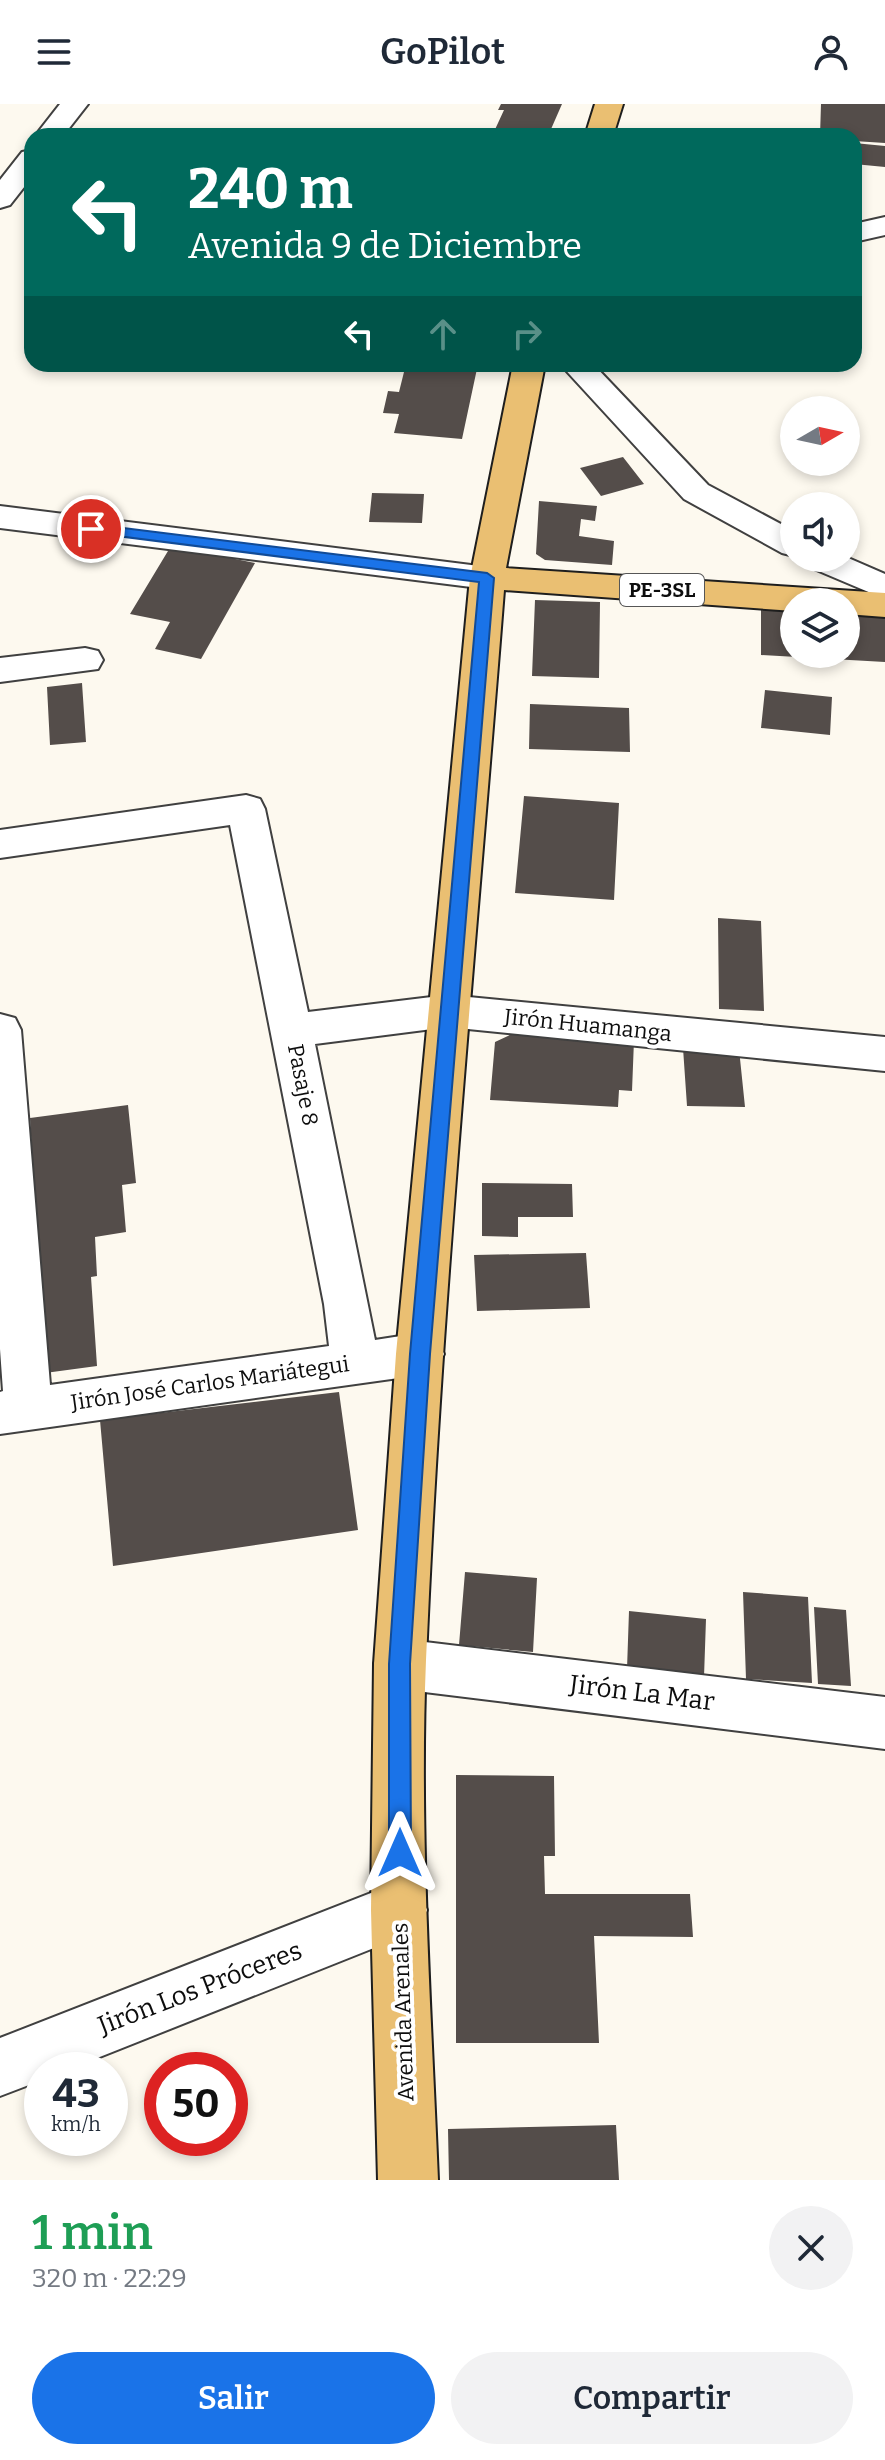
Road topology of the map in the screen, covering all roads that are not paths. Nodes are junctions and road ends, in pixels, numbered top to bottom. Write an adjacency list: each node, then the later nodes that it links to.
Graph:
1 (74, 104): 3 (street)
2 (609, 104): 4 (main road)
3 (55, 128)
4 (602, 128)
5 (24, 168): 6 (street)
6 (0, 199)
7 (885, 226): 8 (street)
8 (862, 231)
9 (527, 372): 14 (main road, Avenida Arenales)
10 (584, 372): 12 (street)
11 (0, 517): 14 (street)
12 (780, 537)
13 (850, 572): 15 (street)
14 (487, 578): 16 (main road, PE-3SL); 22 (main road, Avenida Arenales)
15 (885, 588)
16 (780, 598)
17 (860, 604): 18 (main road)
18 (885, 605)
19 (85, 660): 20 (street)
20 (0, 670)
21 (0, 844): 24 (street, Pasaje 8)
22 (448, 1011): 24 (street, Jirón Huamanga); 25 (street, Jirón Huamanga); 26 (main road, Avenida Arenales)
23 (0, 1030): 28 (street)
24 (292, 1030): 27 (street, Pasaje 8)
25 (885, 1054)
26 (420, 1354): 27 (street, Jirón José Carlos Mariátegui); 29 (main road, Avenida Arenales)
27 (355, 1362): 28 (street, Jirón José Carlos Mariátegui)
28 (14, 1410)
29 (400, 1664): 30 (street, Jirón La Mar); 31 (main road, Avenida Arenales)
30 (885, 1723)
31 (399, 1910): 32 (street, Jirón Los Próceres); 33 (main road, Avenida Arenales)
32 (0, 2067)
33 (408, 2180)

